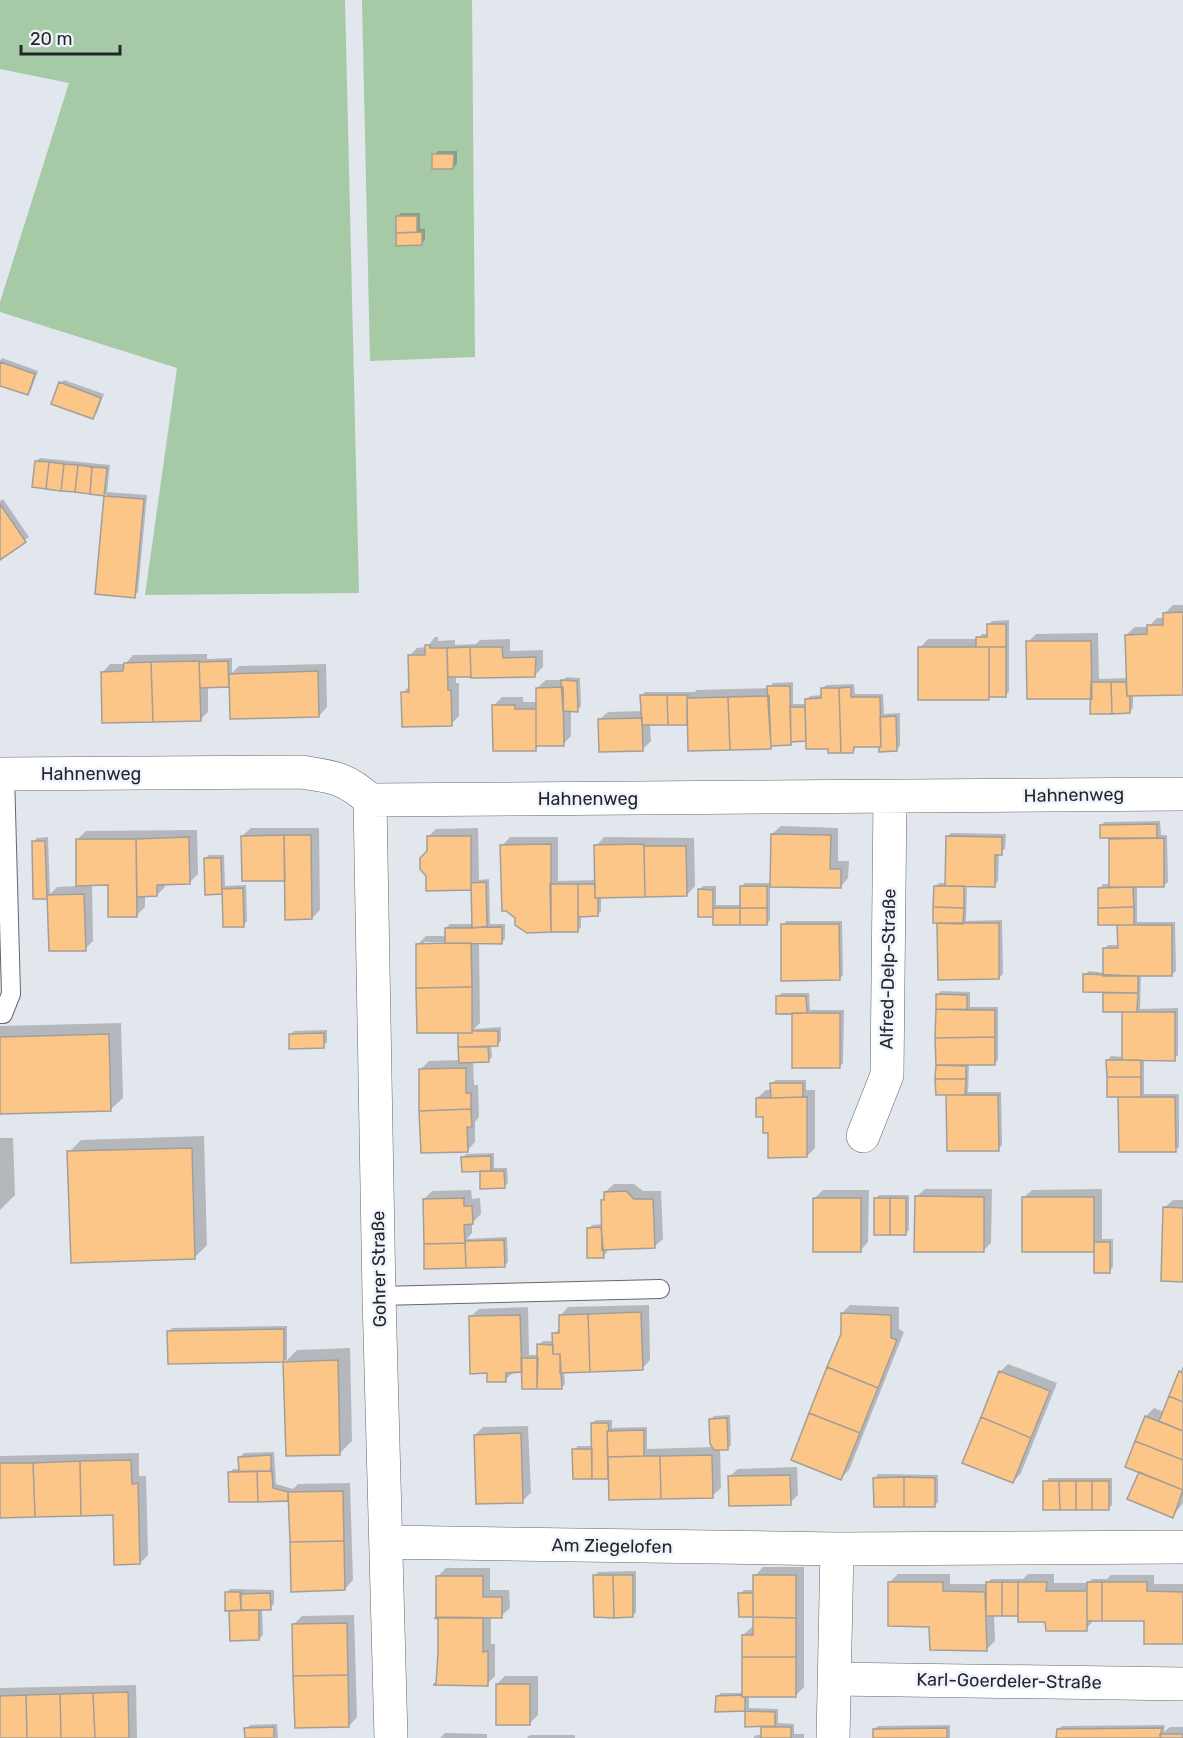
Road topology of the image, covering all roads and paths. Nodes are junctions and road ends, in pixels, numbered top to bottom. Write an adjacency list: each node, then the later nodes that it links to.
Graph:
1 (3, 774): 4 (street, Hahnenweg); 5 (lane)
2 (891, 797): 3 (street, Hahnenweg); 4 (street, Hahnenweg); 6 (street, Alfred-Delp-Straße)
3 (1177, 798)
4 (370, 800): 8 (street, Gohrer Straße)
5 (0, 1014)
6 (863, 1136)
7 (660, 1289): 8 (lane)
8 (379, 1296): 9 (street, Gohrer Straße)
9 (386, 1542): 11 (street, Am Ziegelofen); 14 (street, Gohrer Straße)
10 (1183, 1547): 11 (street)
11 (837, 1549): 12 (street)
12 (835, 1679): 13 (street, Karl-Goerdeler-Straße); 15 (street)
13 (1183, 1684)
14 (392, 1738)
15 (833, 1738)

